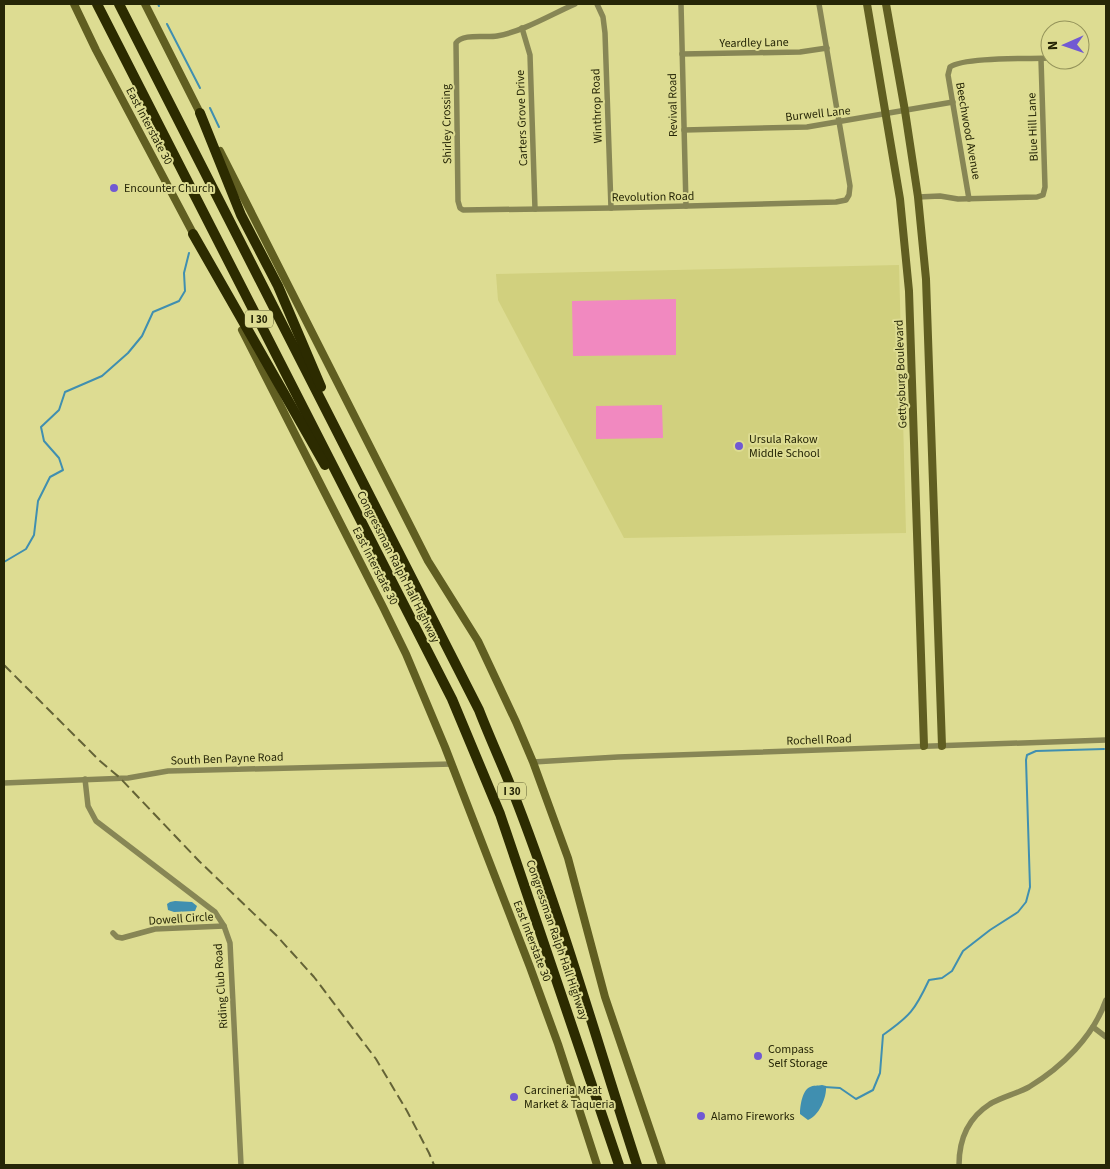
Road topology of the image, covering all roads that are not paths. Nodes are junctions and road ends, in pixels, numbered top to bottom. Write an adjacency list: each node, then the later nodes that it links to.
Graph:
1 (74, 4): 28 (main road, East Interstate 30)
2 (97, 4): 30 (highway, Congressman Ralph Hall Highway / I 30)
3 (119, 4): 29 (highway, Congressman Ralph Hall Highway / I 30)
4 (144, 4): 18 (main road)
5 (575, 4): 11 (street)
6 (598, 4): 26 (street, Winthrop Road)
7 (681, 4): 13 (street, Revival Road)
8 (819, 4): 12 (street)
9 (867, 4): 19 (main road, Gettysburg Boulevard)
10 (886, 4): 17 (main road)
11 (522, 28): 25 (street, Shirley Crossing); 27 (street, Carters Grove Drive)
12 (827, 48): 13 (street, Yeardley Lane); 20 (street)
13 (682, 54): 21 (street, Revival Road)
14 (1040, 59): 16 (street, Beechwood Avenue)
15 (1041, 70): 23 (street, Blue Hill Lane)
16 (953, 102): 17 (street, Burwell Lane); 23 (street, Beechwood Avenue)
17 (905, 111): 19 (street, Burwell Lane); 22 (main road)
18 (200, 113): 29 (highway); 34 (main road)
19 (886, 114): 20 (street, Burwell Lane); 32 (main road, Gettysburg Boulevard)
20 (839, 123): 21 (street, Burwell Lane); 24 (street, Revolution Road)
21 (684, 130): 24 (street, Revival Road)
22 (918, 197): 23 (street); 33 (main road)
23 (969, 199)
24 (686, 206): 26 (street, Revolution Road)
25 (460, 208): 27 (street, Revolution Road)
26 (610, 208): 27 (street, Revolution Road)
27 (536, 209)
28 (193, 234): 30 (highway); 35 (main road, East Interstate 30)
29 (340, 437): 48 (highway, Congressman Ralph Hall Highway / I 30)
30 (419, 635): 43 (highway, Congressman Ralph Hall Highway / I 30)
31 (1106, 740): 33 (street, Rochell Road)
32 (924, 746): 33 (street, Rochell Road); 34 (street, Rochell Road)
33 (942, 746)
34 (533, 762): 49 (main road)
35 (452, 764): 36 (street, South Ben Payne Road); 45 (main road, East Interstate 30)
36 (85, 780): 37 (street, South Ben Payne Road); 38 (street, Riding Club Road)
37 (4, 782)
38 (224, 926): 39 (street, Dowell Circle); 44 (street, Riding Club Road)
39 (113, 933)
40 (1106, 1000): 41 (street)
41 (1093, 1027): 42 (street); 50 (street)
42 (1106, 1037)
43 (611, 1138): 46 (highway); 47 (highway, Congressman Ralph Hall Highway / I 30)
44 (241, 1165)
45 (597, 1165)
46 (613, 1165)
47 (619, 1165)
48 (637, 1165)
49 (662, 1165)
50 (959, 1165)

